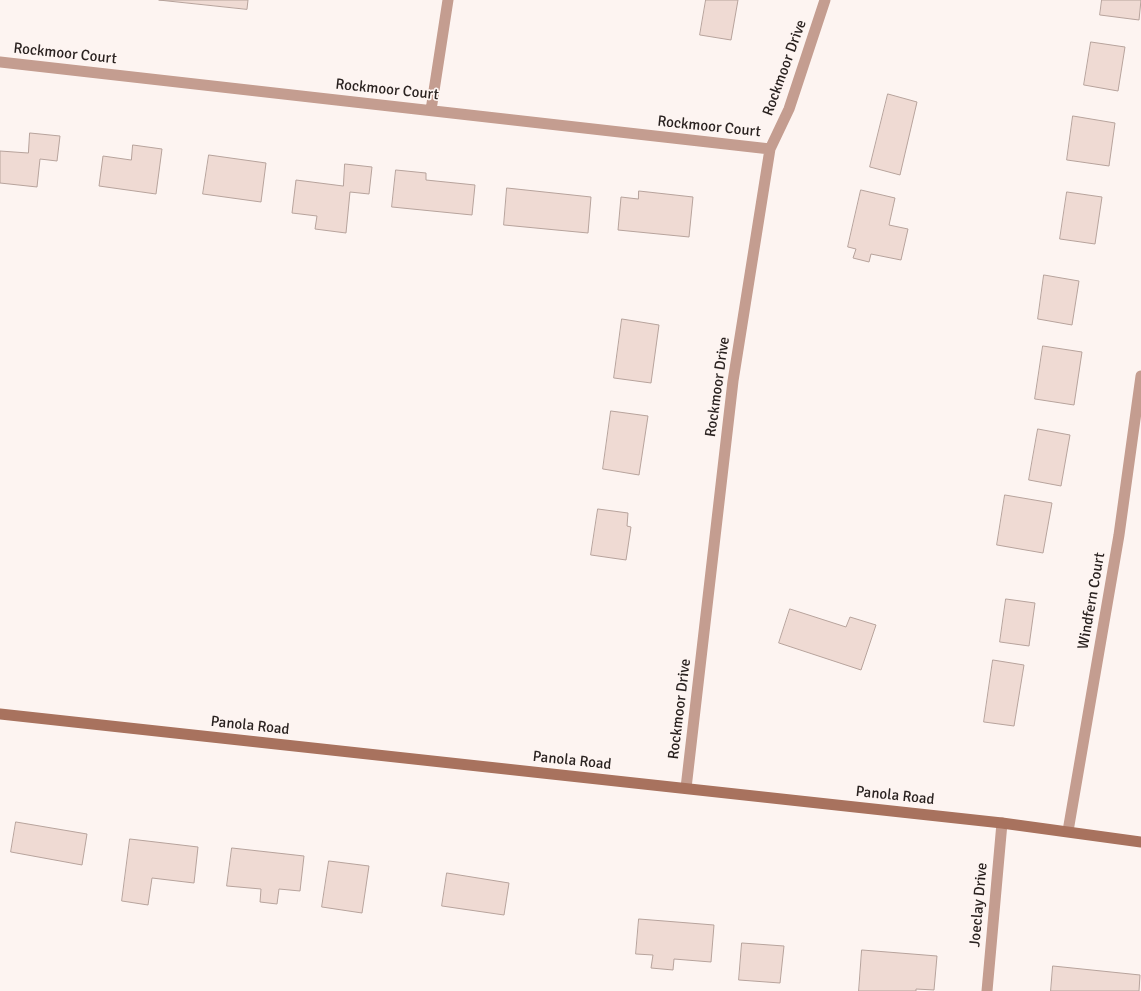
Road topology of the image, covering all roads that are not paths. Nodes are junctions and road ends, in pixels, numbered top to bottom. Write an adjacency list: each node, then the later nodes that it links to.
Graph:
1 (448, 0): 4 (street)
2 (825, 0): 5 (street, Rockmoor Drive)
3 (0, 62): 4 (street, Rockmoor Court)
4 (431, 110): 5 (street, Rockmoor Court)
5 (770, 149): 8 (street, Rockmoor Drive)
6 (1141, 376): 10 (street, Windfern Court)
7 (0, 714): 8 (main road, Panola Road)
8 (686, 788): 9 (main road, Panola Road)
9 (1002, 822): 10 (main road, Panola Road); 12 (street, Joeclay Drive)
10 (1068, 831): 11 (main road, Panola Road)
11 (1141, 842)
12 (987, 991)

